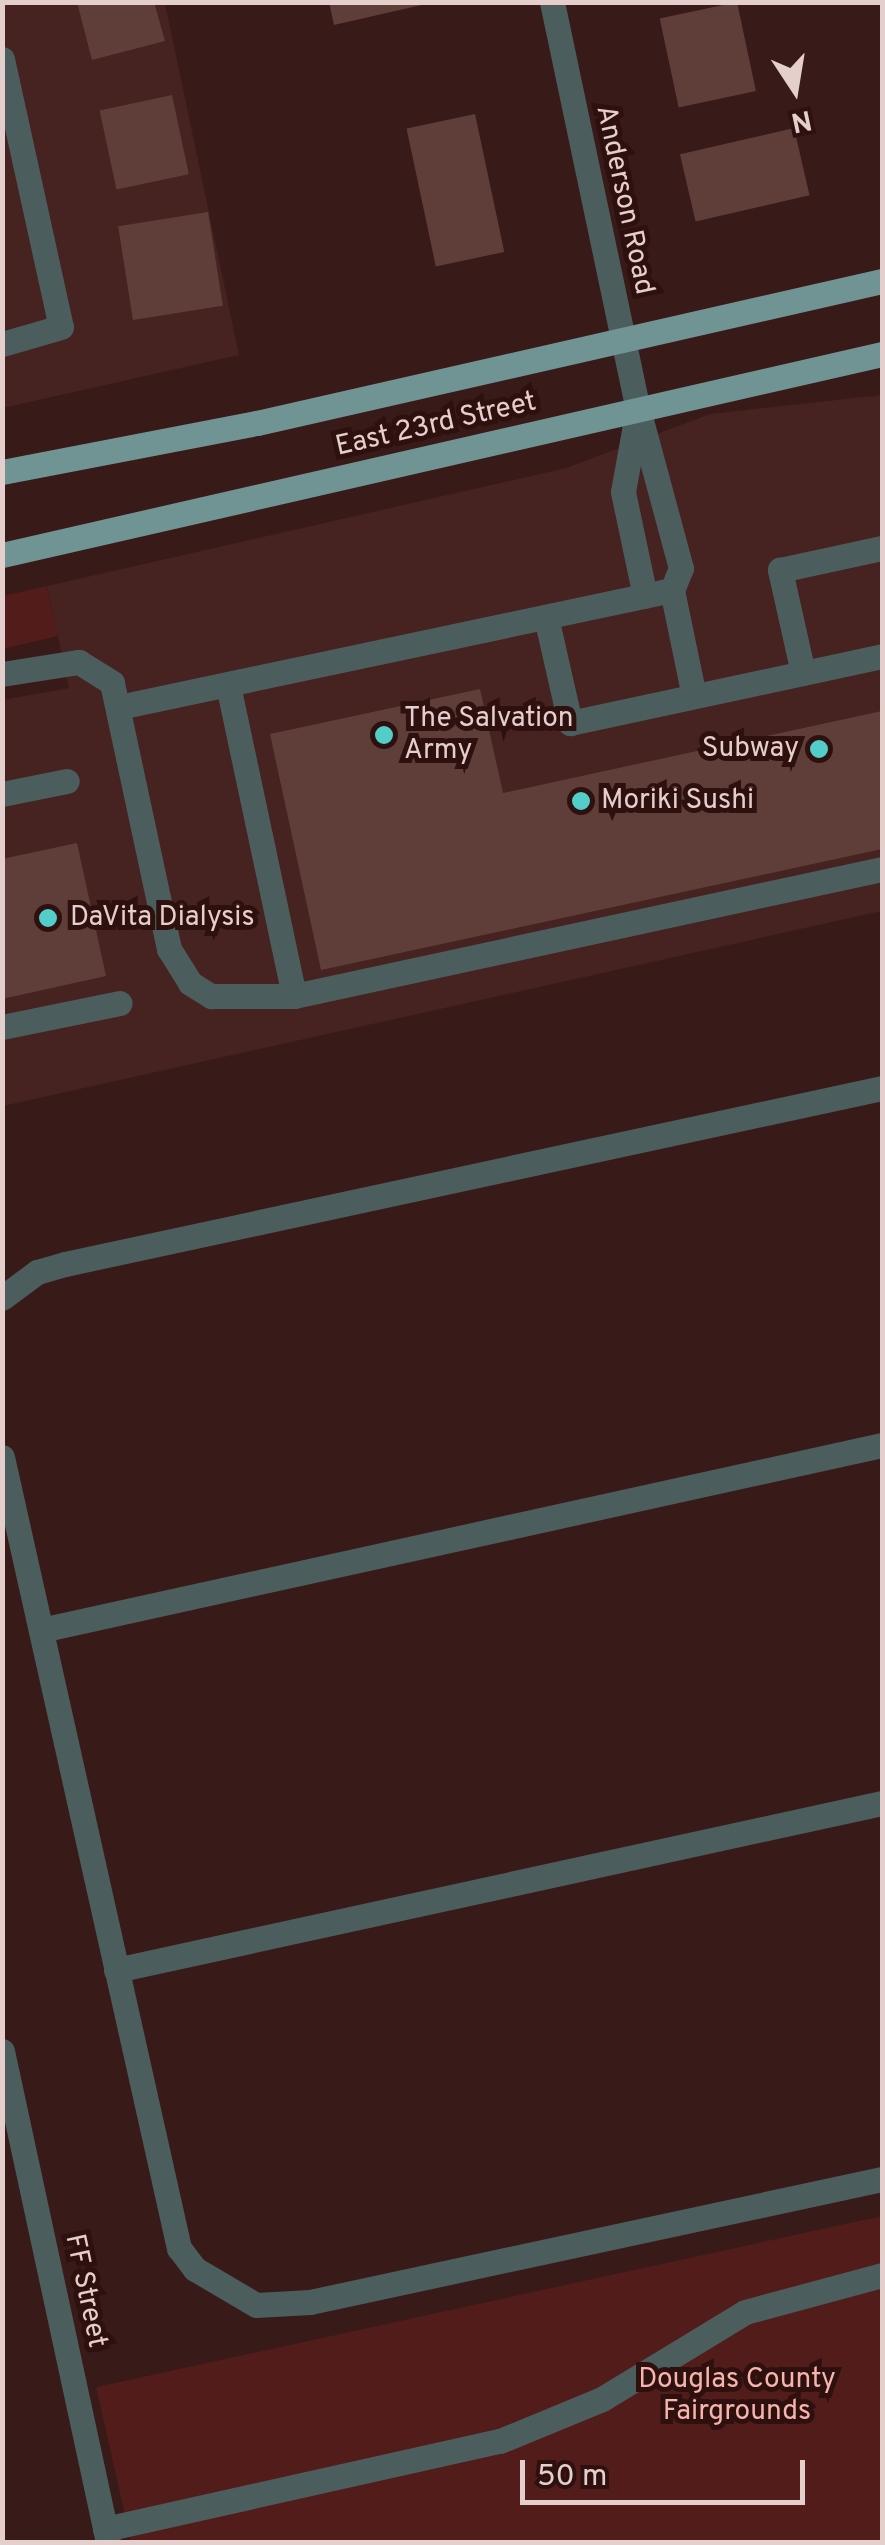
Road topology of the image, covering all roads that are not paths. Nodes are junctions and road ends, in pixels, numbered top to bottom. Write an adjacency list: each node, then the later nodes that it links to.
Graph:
1 (552, 2): 4 (street, Anderson Road)
2 (2, 59): 5 (street)
3 (882, 280): 4 (main road, East 23rd Street)
4 (622, 339): 7 (street, Anderson Road); 8 (main road, East 23rd Street)
5 (2, 344)
6 (882, 354): 7 (main road, East 23rd Street)
7 (638, 409): 10 (main road, East 23rd Street); 11 (street, Anderson Road); 12 (street)
8 (2, 472)
9 (882, 548): 15 (street)
10 (2, 555)
11 (672, 590): 12 (street); 18 (street, Anderson Road)
12 (645, 596): 13 (street)
13 (546, 617): 17 (street); 18 (street)
14 (882, 656): 15 (street)
15 (803, 673): 18 (street)
16 (2, 674): 19 (street)
17 (228, 686): 19 (street); 23 (street)
18 (694, 696)
19 (119, 706): 23 (street)
20 (67, 781): 21 (street)
21 (2, 794)
22 (882, 869): 23 (street)
23 (294, 996)
24 (120, 1003): 25 (street)
25 (2, 1027)
26 (882, 1088): 27 (street)
27 (2, 1298)
28 (882, 1445): 30 (street)
29 (2, 1457): 30 (street)
30 (41, 1630): 32 (street)
31 (882, 1804): 32 (street)
32 (116, 1970): 34 (street)
33 (2, 2052): 36 (street, FF Street)
34 (882, 2179)
35 (882, 2275): 36 (street)
36 (107, 2536)

